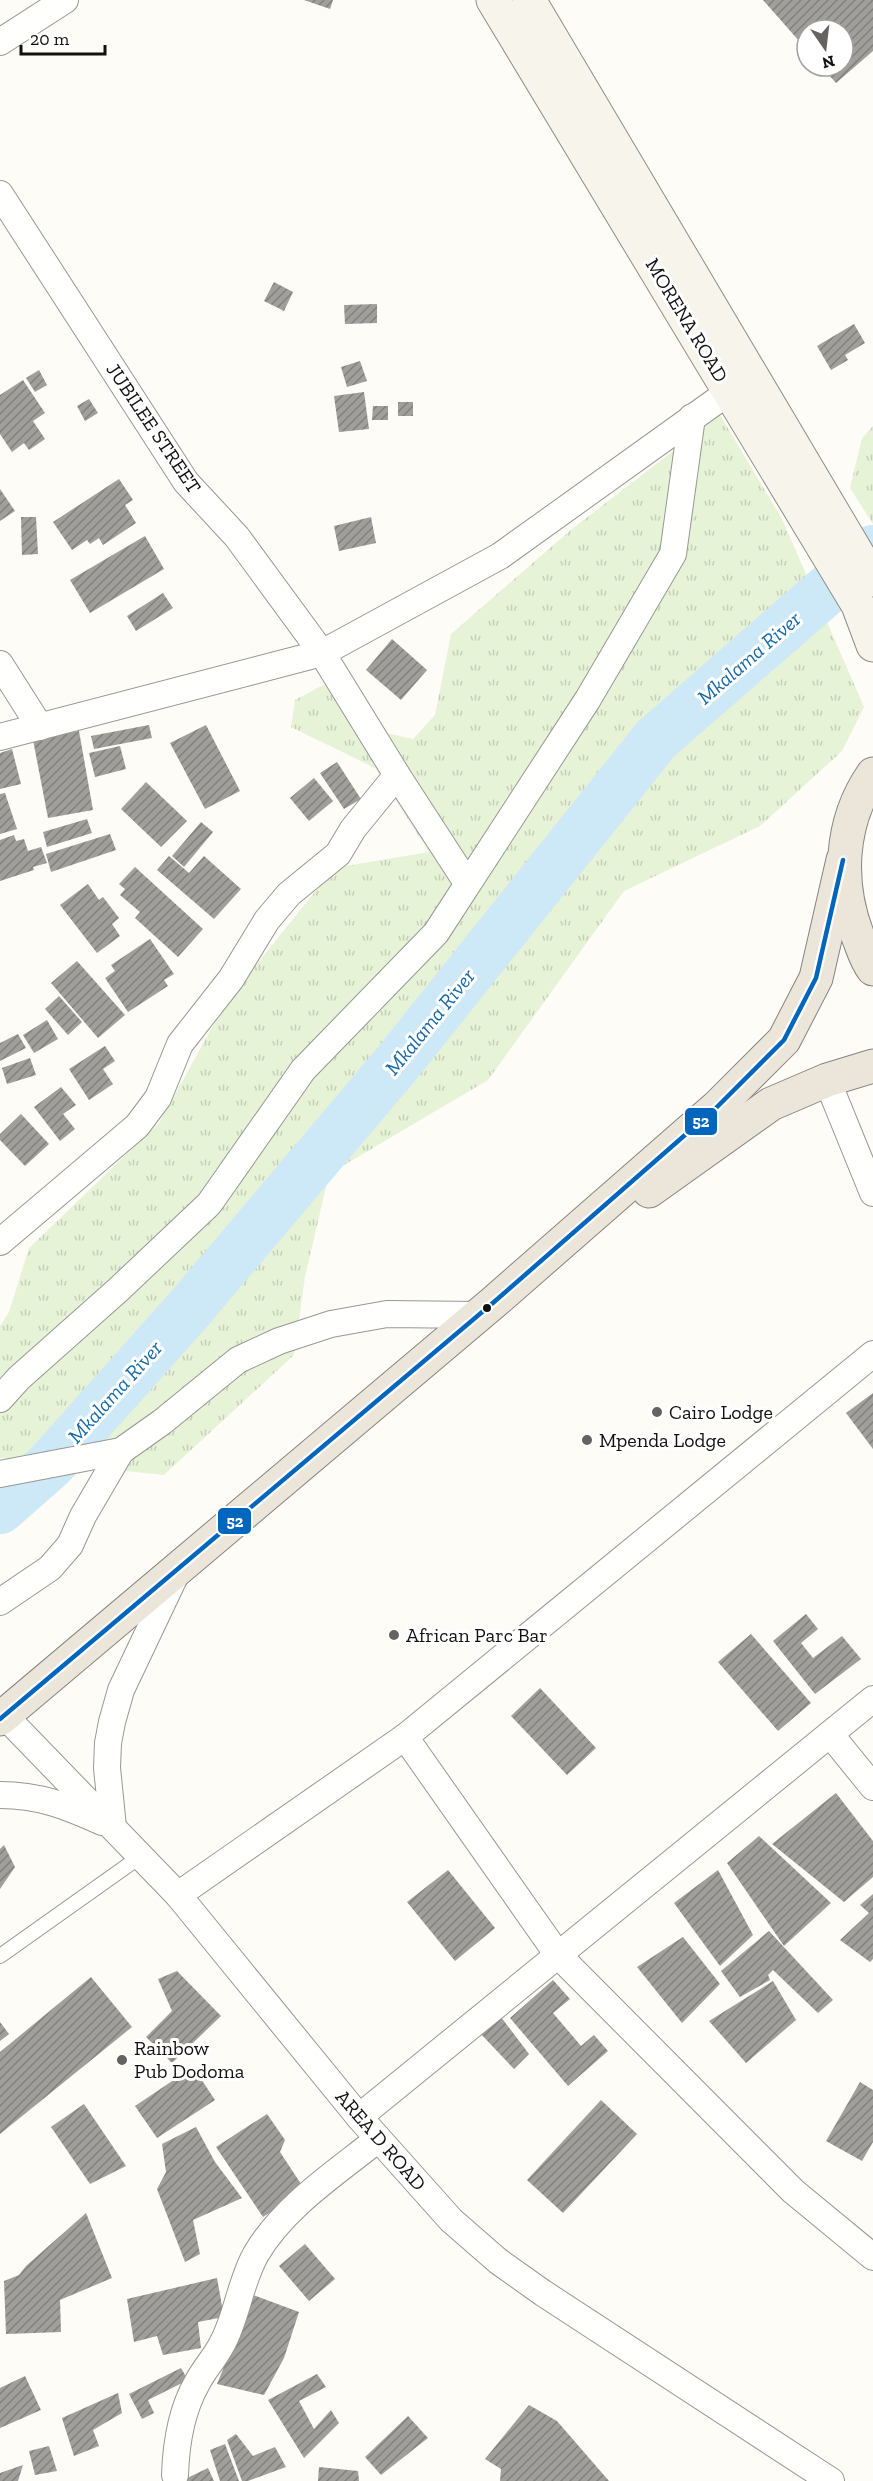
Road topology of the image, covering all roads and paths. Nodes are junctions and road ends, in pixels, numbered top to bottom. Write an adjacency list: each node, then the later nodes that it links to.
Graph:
1 (64, 0): 4 (street)
2 (493, 0): 6 (main road, MORENA ROAD)
3 (529, 0): 8 (main road, MORENA ROAD)
4 (0, 42)
5 (0, 194): 11 (street, JUBILEE STREET)
6 (730, 391): 7 (street); 8 (main road, MORENA ROAD)
7 (692, 417): 11 (street); 18 (street)
8 (818, 511): 9 (main road, MORENA ROAD)
9 (866, 593): 10 (main road, MORENA ROAD)
10 (873, 645)
11 (322, 652): 13 (street); 16 (street, JUBILEE STREET)
12 (0, 664): 13 (street)
13 (40, 727): 14 (street)
14 (0, 738)
15 (873, 774): 17 (highway)
16 (396, 775): 18 (street, JUBILEE STREET); 23 (street)
17 (843, 860): 19 (highway); 24 (highway)
18 (467, 883): 26 (street)
19 (873, 969)
20 (873, 1066): 21 (highway)
21 (827, 1080): 22 (street); 24 (highway)
22 (873, 1193)
23 (0, 1242)
24 (486, 1308): 27 (street); 29 (highway)
25 (873, 1354): 34 (street)
26 (1, 1395)
27 (121, 1451): 28 (street); 30 (street)
28 (0, 1474)
29 (179, 1568): 32 (highway); 37 (street)
30 (0, 1602)
31 (873, 1699): 33 (street)
32 (2, 1715): 37 (street, AREA D ROAD)
33 (830, 1734): 35 (street); 40 (street)
34 (405, 1737): 39 (street); 40 (street)
35 (873, 1787)
36 (0, 1794): 37 (street)
37 (113, 1827): 38 (street, AREA D ROAD)
38 (141, 1856): 39 (street, AREA D ROAD); 41 (lane)
39 (178, 1895): 42 (street, AREA D ROAD)
40 (558, 1955): 42 (street); 44 (street)
41 (0, 1956)
42 (359, 2117): 43 (street, AREA D ROAD)
43 (378, 2139): 45 (street); 46 (street, AREA D ROAD)
44 (873, 2257)
45 (175, 2475)
46 (831, 2481)

